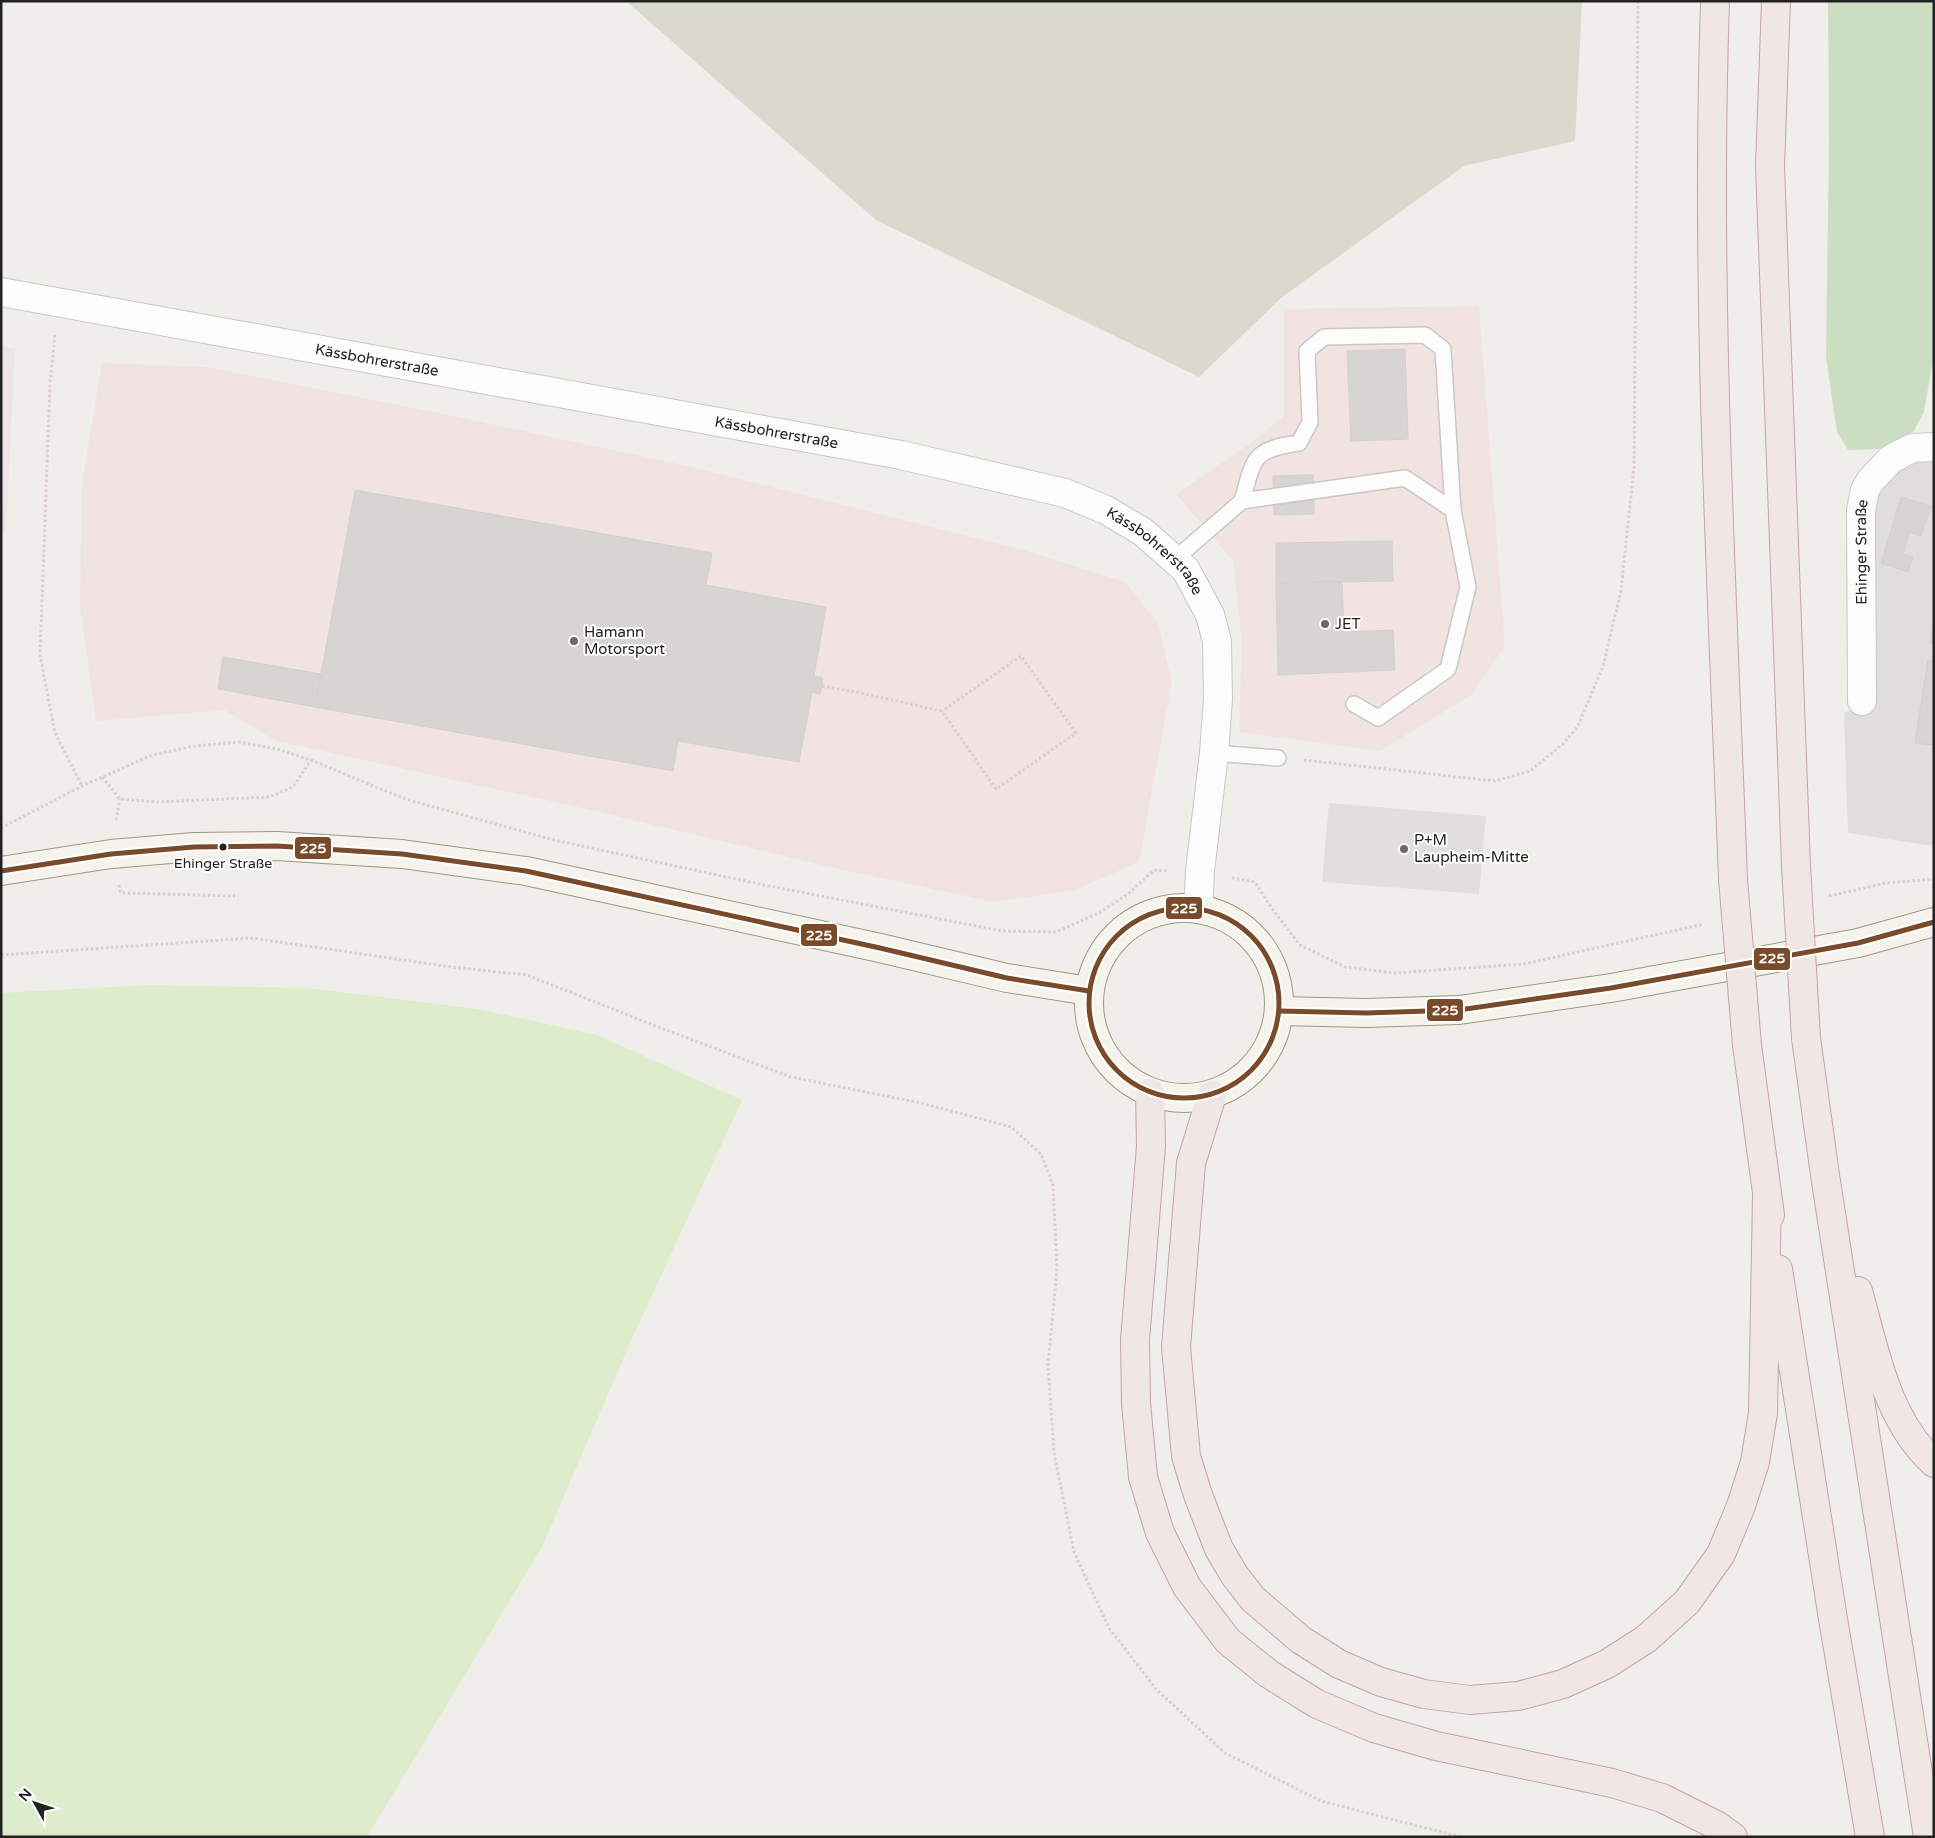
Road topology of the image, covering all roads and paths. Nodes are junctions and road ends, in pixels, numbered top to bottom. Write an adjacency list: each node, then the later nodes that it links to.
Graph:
1 (1638, 1): 15 (path)
2 (1715, 1): 34 (highway, bridge)
3 (1776, 1): 33 (highway, bridge)
4 (1, 292): 5 (street, Kässbohrerstraße)
5 (58, 302): 9 (street, Kässbohrerstraße); 18 (path)
6 (1934, 447): 11 (street, Ehinger Straße)
7 (1242, 501): 8 (lane); 8 (lane); 9 (lane)
8 (1453, 510): 12 (lane)
9 (1174, 560): 14 (street, Kässbohrerstraße)
10 (822, 686): 13 (path)
11 (1862, 701)
12 (1354, 704)
13 (942, 711): 13 (path)
14 (1214, 753): 15 (lane); 25 (street, Kässbohrerstraße)
15 (1278, 758)
16 (311, 760): 17 (path); 17 (path); 20 (path)
17 (102, 777): 18 (path)
18 (82, 786): 19 (path)
19 (1, 828)
20 (1154, 870)
21 (1, 871): 29 (main road)
22 (1934, 879): 24 (path)
23 (1255, 882): 26 (path)
24 (1828, 896)
25 (1198, 909): 29 (main road); 30 (main road)
26 (1712, 922)
27 (1934, 922): 30 (main road)
28 (1, 955): 36 (path)
29 (1089, 992): 31 (main road)
30 (1279, 1011): 32 (main road)
31 (1150, 1093): 32 (main road); 37 (highway)
32 (1212, 1095): 34 (highway)
33 (1825, 1175): 35 (highway); 39 (highway)
34 (1767, 1196): 38 (highway)
35 (1934, 1463)
36 (1461, 1837)
37 (1733, 1837)
38 (1870, 1837)
39 (1928, 1837)

